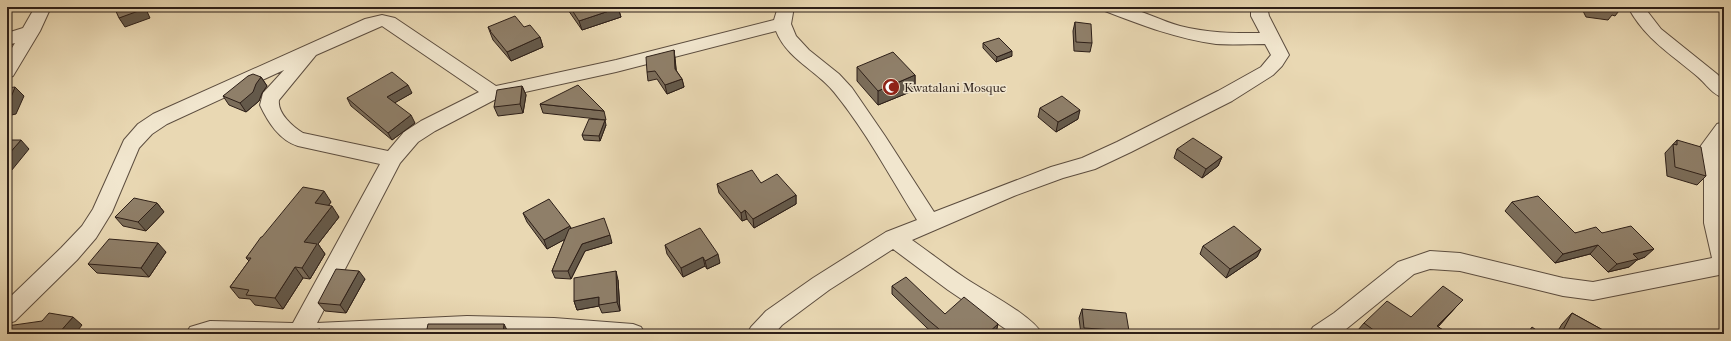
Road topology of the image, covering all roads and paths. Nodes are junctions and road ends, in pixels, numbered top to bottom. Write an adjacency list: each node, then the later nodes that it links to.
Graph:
1 (43, 7): 6 (street)
2 (1111, 7): 7 (street)
3 (1259, 7): 7 (street)
4 (1636, 7): 11 (street)
5 (784, 16): 12 (street); 15 (street)
6 (31, 31): 8 (street); 10 (street)
7 (1271, 38): 15 (street)
8 (7, 39)
9 (313, 49): 12 (street); 14 (street); 18 (street)
10 (7, 72)
11 (1724, 92)
12 (493, 93): 14 (street)
13 (1724, 129): 17 (street)
14 (392, 159): 19 (street)
15 (930, 223): 16 (street)
16 (894, 238): 22 (street); 23 (street)
17 (1724, 264): 24 (street)
18 (7, 314)
19 (300, 333): 20 (street); 21 (street)
20 (198, 334)
21 (633, 334)
22 (759, 334)
23 (1030, 334)
24 (1321, 334)

